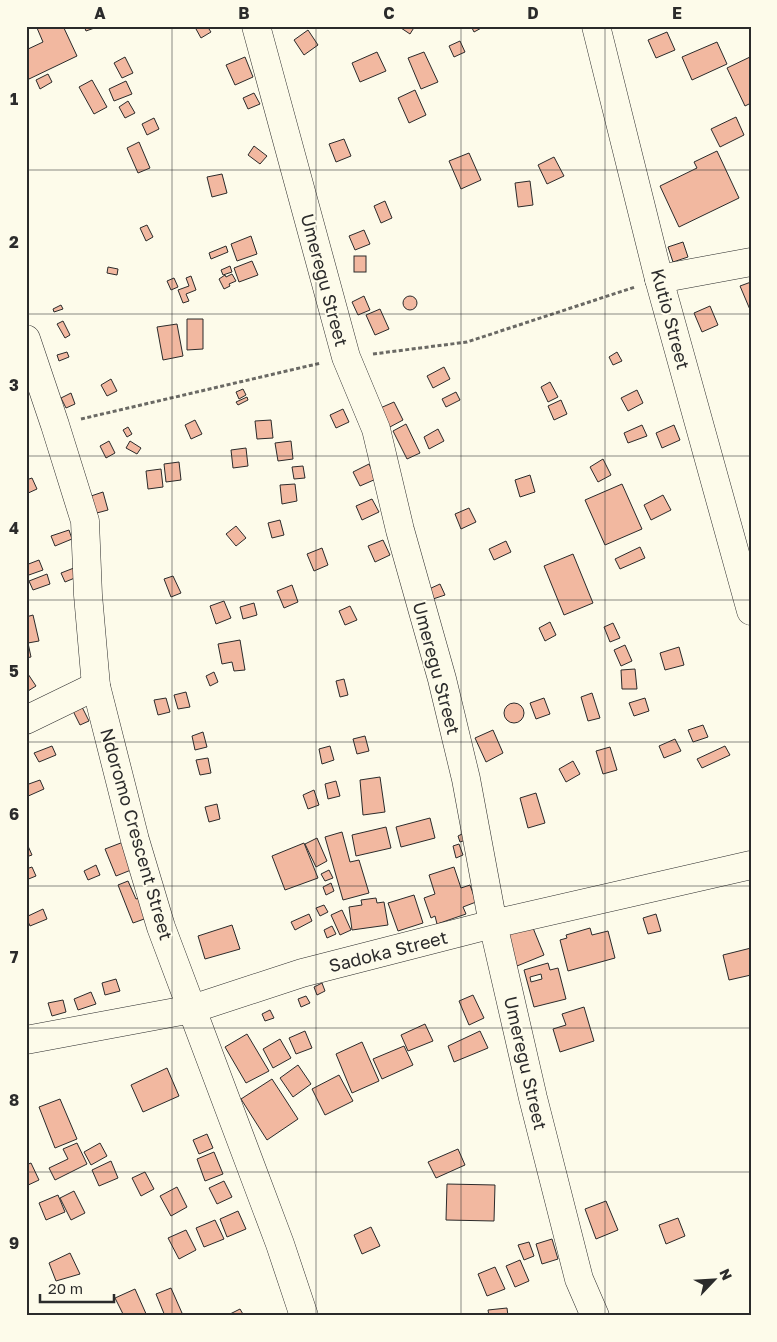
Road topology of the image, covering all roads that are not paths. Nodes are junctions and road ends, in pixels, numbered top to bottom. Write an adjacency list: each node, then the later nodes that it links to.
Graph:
1 (256, 26): 10 (street, Umeregu Street)
2 (596, 26): 4 (street, Kutio Street)
3 (751, 262): 4 (street)
4 (659, 278): 6 (street, Kutio Street)
5 (26, 339): 7 (street, Ndoromo Crescent Street)
6 (751, 611)
7 (96, 686): 8 (street); 11 (street, Ndoromo Crescent Street)
8 (26, 720)
9 (751, 865): 10 (street, Sadoka Street)
10 (494, 924): 11 (street, Sadoka Street); 14 (street, Umeregu Street)
11 (192, 1009): 12 (street, Sadoka Street); 13 (street, Ndoromo Crescent Street)
12 (26, 1040)
13 (304, 1316)
14 (596, 1316)

